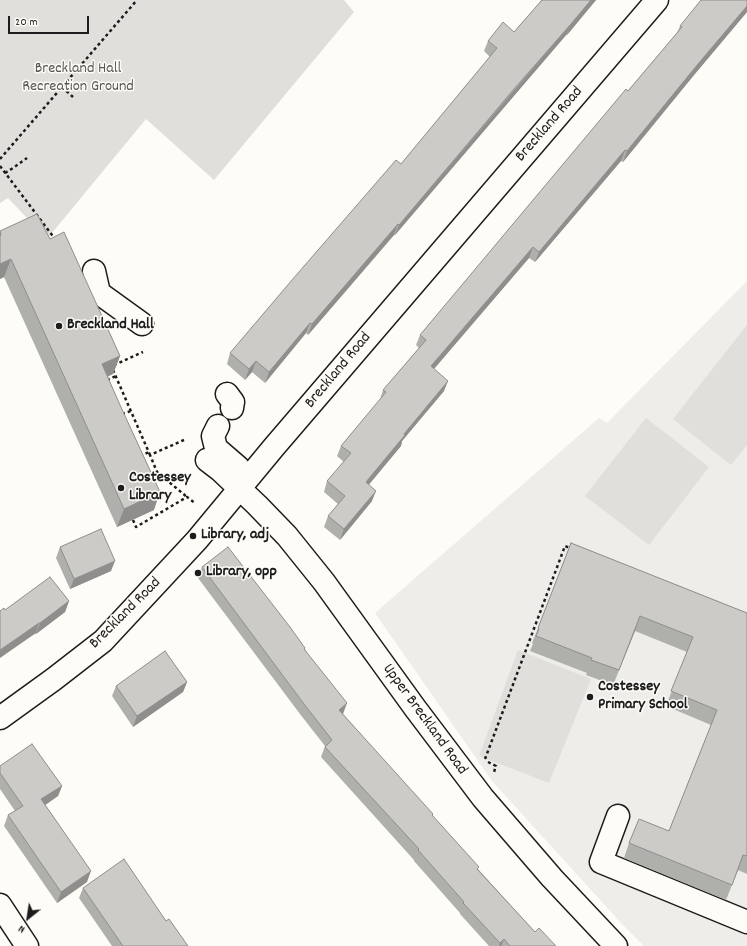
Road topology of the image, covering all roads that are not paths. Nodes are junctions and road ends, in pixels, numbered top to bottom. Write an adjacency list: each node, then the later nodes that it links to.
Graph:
1 (657, 0): 6 (street, Breckland Road)
2 (94, 271): 3 (street)
3 (142, 324)
4 (218, 426): 6 (street)
5 (207, 460): 6 (street)
6 (244, 483): 7 (street, Breckland Road); 12 (street, Upper Breckland Road)
7 (0, 718)
8 (618, 816): 10 (street)
9 (0, 905): 11 (street)
10 (747, 922)
11 (27, 946)
12 (616, 946)

